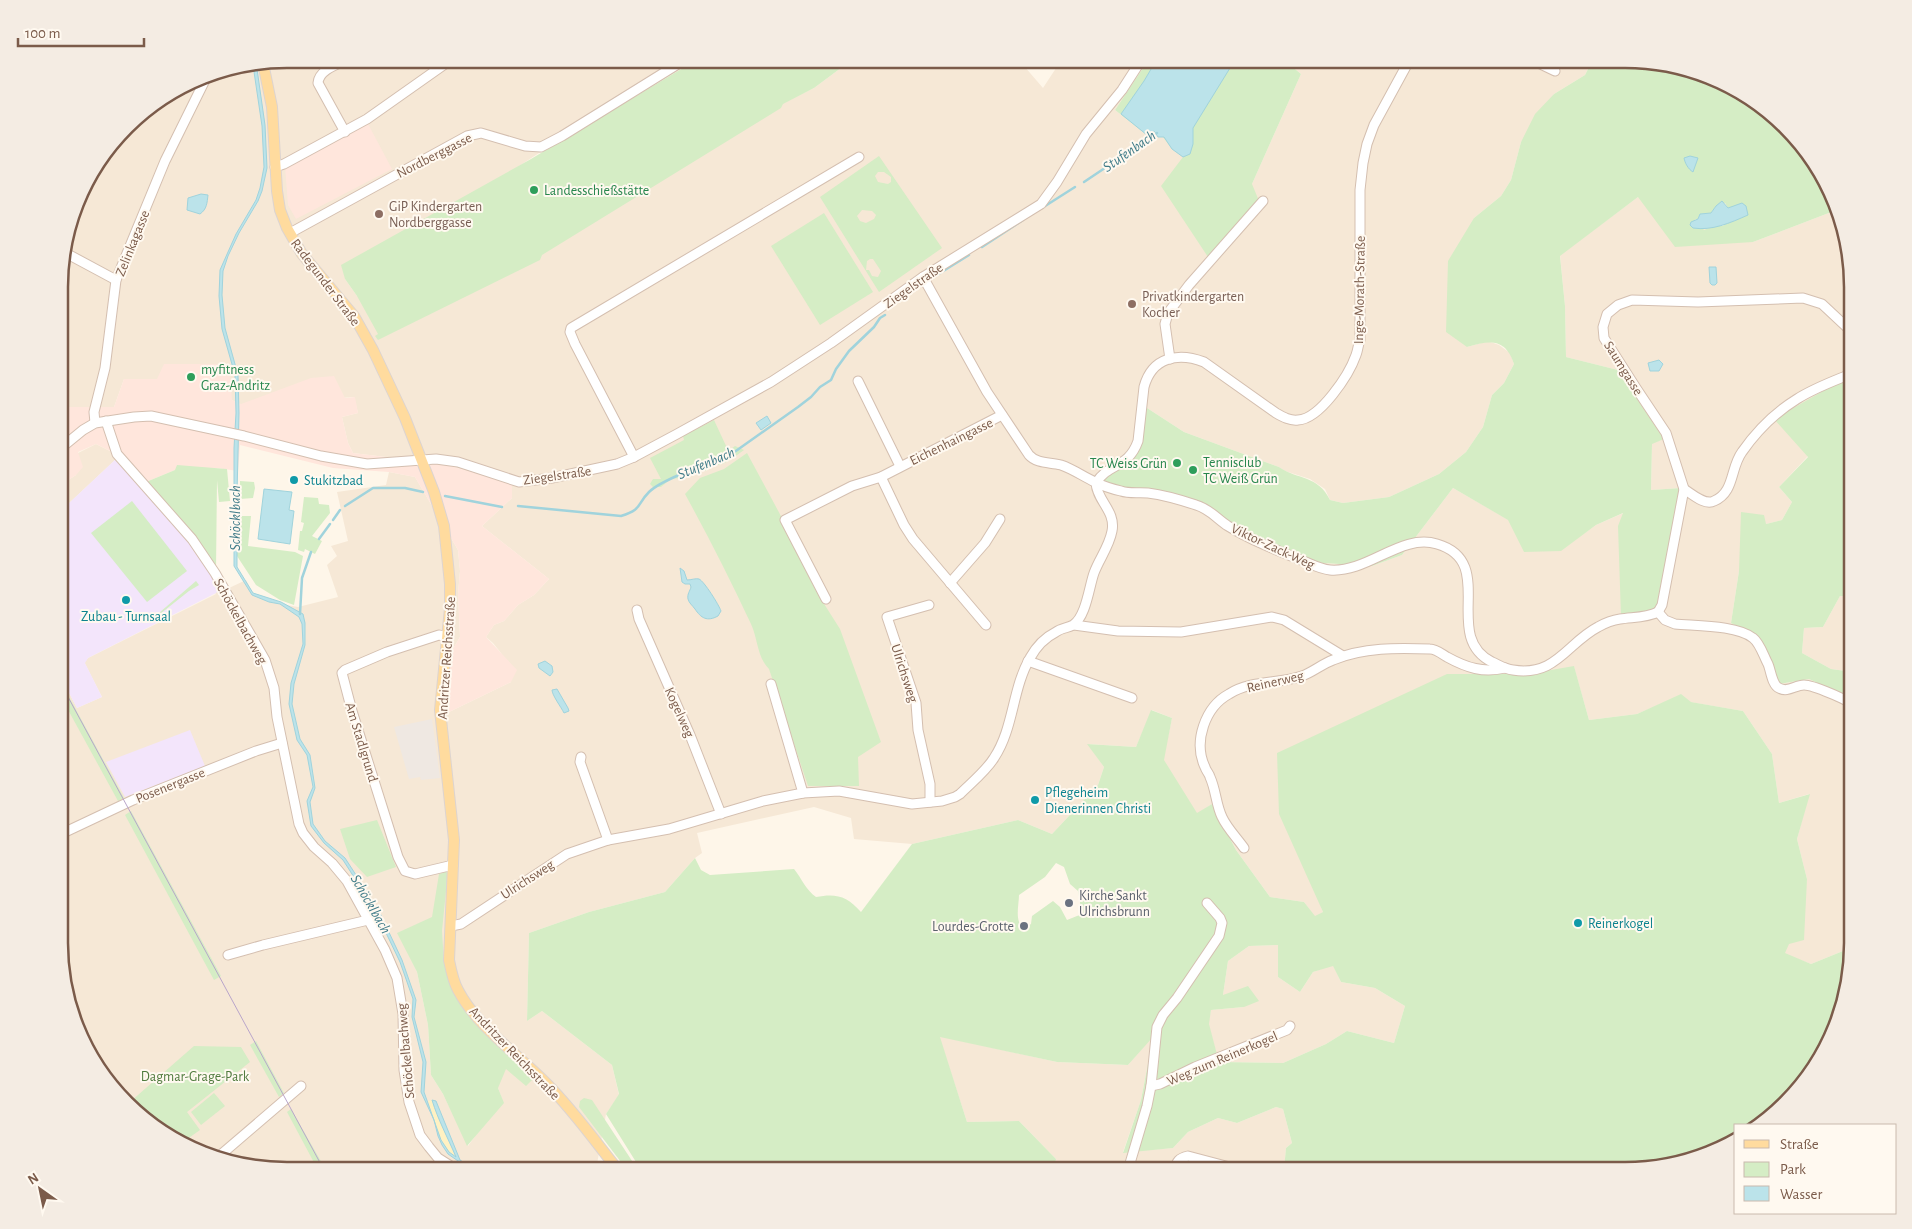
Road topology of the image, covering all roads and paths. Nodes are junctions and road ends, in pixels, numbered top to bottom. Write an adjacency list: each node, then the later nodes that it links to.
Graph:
1 (331, 68): 10 (street)
2 (439, 68): 10 (street)
3 (672, 68): 14 (street, Nordberggasse)
4 (1136, 68): 16 (street, Ziegelstraße)
5 (1405, 68): 19 (street, Inge-Morath-Straße)
6 (1548, 68): 8 (street)
7 (264, 69): 12 (main road, Radegunder Straße)
8 (1554, 71)
9 (203, 84): 17 (street, Zelinkagasse)
10 (345, 132): 12 (street)
11 (859, 158): 26 (street)
12 (275, 167): 14 (main road, Radegunder Straße)
13 (1263, 201): 19 (street)
14 (290, 233): 27 (main road, Radegunder Straße)
15 (70, 255): 17 (street)
16 (923, 277): 22 (street, Viktor-Zack-Weg); 26 (street, Ziegelstraße)
17 (116, 280): 24 (street, Zelinkagasse)
18 (1844, 325): 31 (street, Saumgasse)
19 (1170, 358): 30 (street)
20 (1844, 377): 31 (street)
21 (858, 381): 28 (street, Eichenhaingasse)
22 (1002, 415): 28 (street, Eichenhaingasse); 30 (street, Viktor-Zack-Weg)
23 (106, 421): 24 (street); 27 (street); 47 (street, Schöckelbachweg)
24 (95, 423): 25 (street)
25 (68, 442)
26 (634, 457): 27 (street, Ziegelstraße)
27 (422, 461): 40 (main road, Andritzer Reichsstraße)
28 (900, 466): 29 (street, Eichenhaingasse)
29 (880, 476): 33 (street); 34 (street, Eichenhaingasse)
30 (1096, 483): 39 (street); 43 (street, Viktor-Zack-Weg)
31 (1684, 489): 37 (street, Saumgasse)
32 (1000, 519): 33 (street)
33 (950, 583): 38 (street)
34 (826, 599)
35 (929, 605): 50 (street, Ulrichsweg)
36 (637, 610): 51 (street, Kogelweg)
37 (1658, 612): 43 (street, Viktor-Zack-Weg); 46 (street)
38 (986, 625)
39 (1074, 625): 41 (street); 42 (street, Ulrichsweg)
40 (448, 637): 55 (main road, Andritzer Reichsstraße); 55 (street, Am Stadlgrund)
41 (1343, 656): 43 (street, Reinerweg); 54 (street, Reinerweg)
42 (1028, 661): 45 (street); 50 (street, Ulrichsweg)
43 (1505, 668)
44 (771, 684): 49 (street)
45 (1132, 698)
46 (1844, 699)
47 (282, 743): 52 (street, Posenergasse); 57 (street, Schöckelbachweg)
48 (581, 757): 53 (street)
49 (803, 793): 50 (street, Ulrichsweg); 51 (street, Ulrichsweg)
50 (930, 802)
51 (721, 814): 53 (street, Ulrichsweg)
52 (68, 831)
53 (608, 840): 58 (street, Ulrichsweg)
54 (1244, 848)
55 (453, 865): 58 (main road, Andritzer Reichsstraße)
56 (1207, 903): 62 (street, Weg zum Reinerkogel)
57 (368, 920): 59 (street); 64 (street, Schöckelbachweg)
58 (451, 926): 65 (main road, Andritzer Reichsstraße)
59 (228, 955)
60 (1290, 1026): 62 (street, Weg zum Reinerkogel)
61 (301, 1086): 63 (street)
62 (1151, 1086): 66 (street, Weg zum Reinerkogel)
63 (224, 1152)
64 (444, 1162)
65 (611, 1162)
66 (1130, 1162)
67 (1176, 1162): 68 (street)
68 (1211, 1162)

